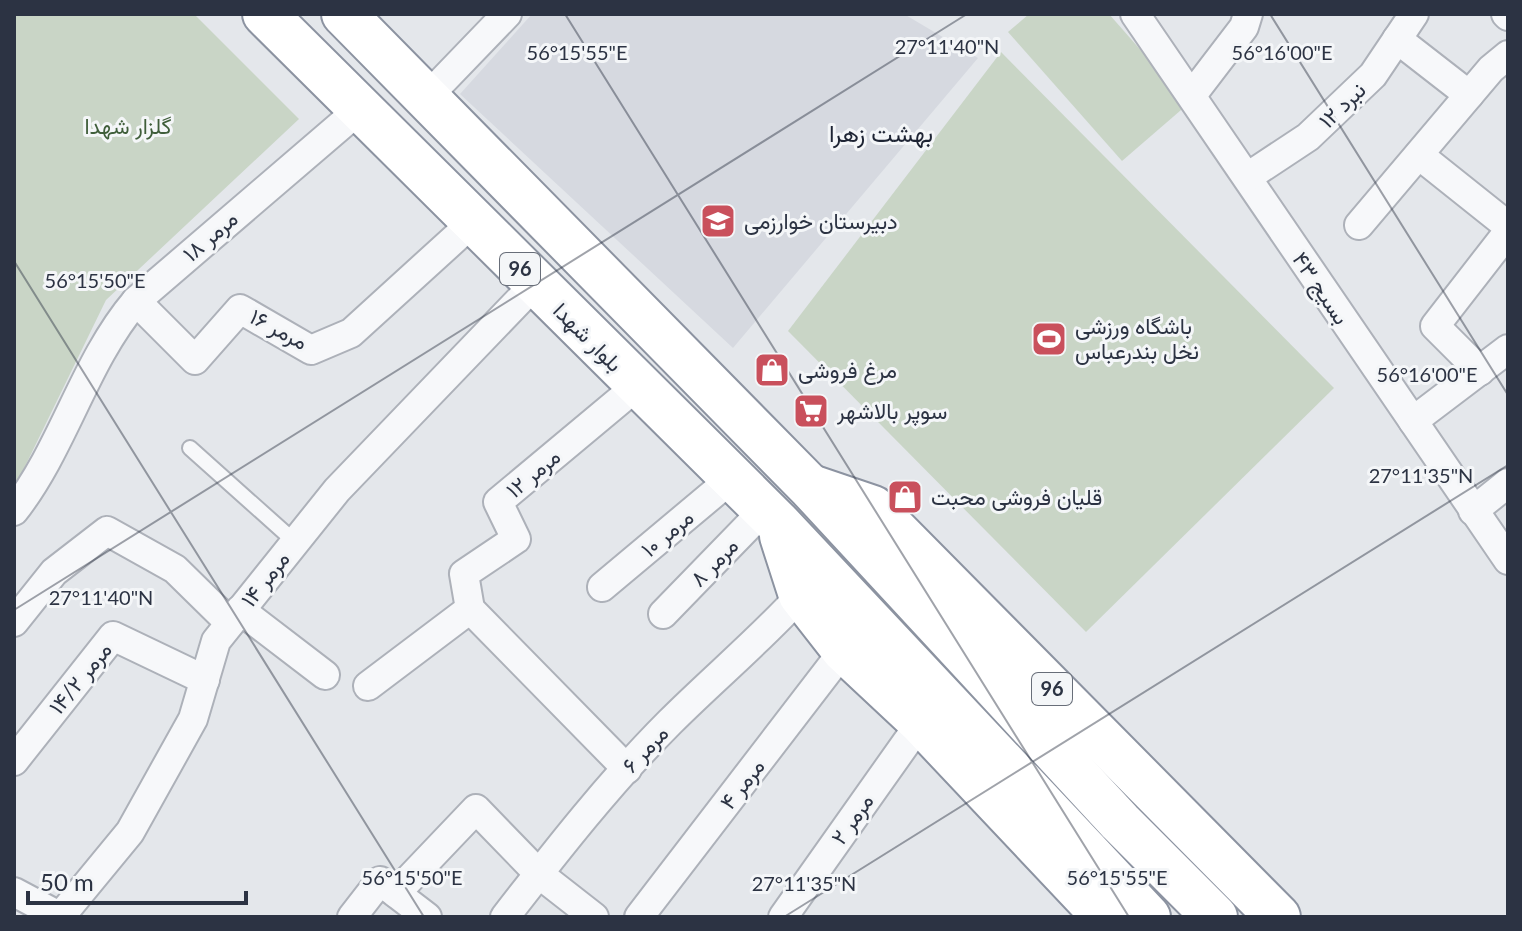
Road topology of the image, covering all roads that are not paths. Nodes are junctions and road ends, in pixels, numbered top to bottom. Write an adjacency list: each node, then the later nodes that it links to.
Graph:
1 (265, 14): 12 (highway, بلوار شهدا / 96)
2 (344, 14): 11 (highway, 96)
3 (507, 14): 11 (street)
4 (1135, 14): 9 (street, بسیج ۴۳)
5 (1248, 14): 9 (street)
6 (1414, 14): 7 (street, نبرد ۱۲)
7 (1397, 39): 10 (street); 14 (street, نبرد ۱۲)
8 (1502, 69): 10 (street)
9 (1192, 95): 14 (street, بسیج ۴۳)
10 (1469, 95): 13 (street)
11 (428, 96): 28 (highway, 96)
12 (361, 108): 15 (highway, بلوار شهدا / 96); 20 (street, مرمر ۱۸)
13 (1419, 155): 16 (street); 17 (street)
14 (1249, 176): 24 (street, بسیج ۴۳)
15 (473, 222): 19 (highway, بلوار شهدا / 96); 20 (street, مرمر ۱۶)
16 (1359, 225)
17 (1508, 226)
18 (1502, 251): 22 (street)
19 (535, 284): 23 (highway, بلوار شهدا / 96); 32 (street, مرمر ۱۴)
20 (136, 301): 29 (street, مرمر ۱۸)
21 (1508, 349): 22 (street)
22 (1480, 371): 24 (street)
23 (637, 386): 26 (highway, بلوار شهدا / 96); 36 (street, مرمر ۱۲)
24 (1413, 421): 30 (street, بسیج ۴۳)
25 (190, 448): 32 (lane)
26 (731, 479): 31 (highway, بلوار شهدا / 96); 34 (street, مرمر ۱۰)
27 (1508, 483): 30 (street)
28 (810, 487): 59 (highway); 60 (highway, 96)
29 (14, 511)
30 (1473, 511): 33 (street, بسیج ۴۳)
31 (771, 516): 35 (highway, 96); 37 (street, مرمر ۸); 58 (highway, بلوار شهدا)
32 (294, 541): 38 (street, مرمر ۱۴)
33 (1508, 560)
34 (602, 587)
35 (801, 595): 40 (highway, 96); 46 (street, مرمر ۶)
36 (470, 609): 43 (street); 46 (street)
37 (663, 614)
38 (235, 616): 39 (street); 41 (street); 42 (street, مرمر ۱۴)
39 (14, 622)
40 (844, 650): 44 (highway, 96); 55 (street, مرمر ۴)
41 (325, 675)
42 (205, 680): 45 (street, مرمر ۱۴/۲); 50 (street, مرمر ۱۴)
43 (368, 686)
44 (921, 722): 56 (street, مرمر ۲); 57 (highway, 96)
45 (14, 761)
46 (627, 769): 47 (street, مرمر ۶)
47 (539, 874): 49 (street); 53 (street, مرمر ۶); 54 (street)
48 (14, 892): 50 (street)
49 (396, 893): 51 (street); 52 (street)
50 (60, 917)
51 (352, 917)
52 (427, 917)
53 (505, 917)
54 (594, 917)
55 (639, 917)
56 (783, 917)
57 (1105, 917)
58 (1148, 917)
59 (1215, 917)
60 (1278, 917)

